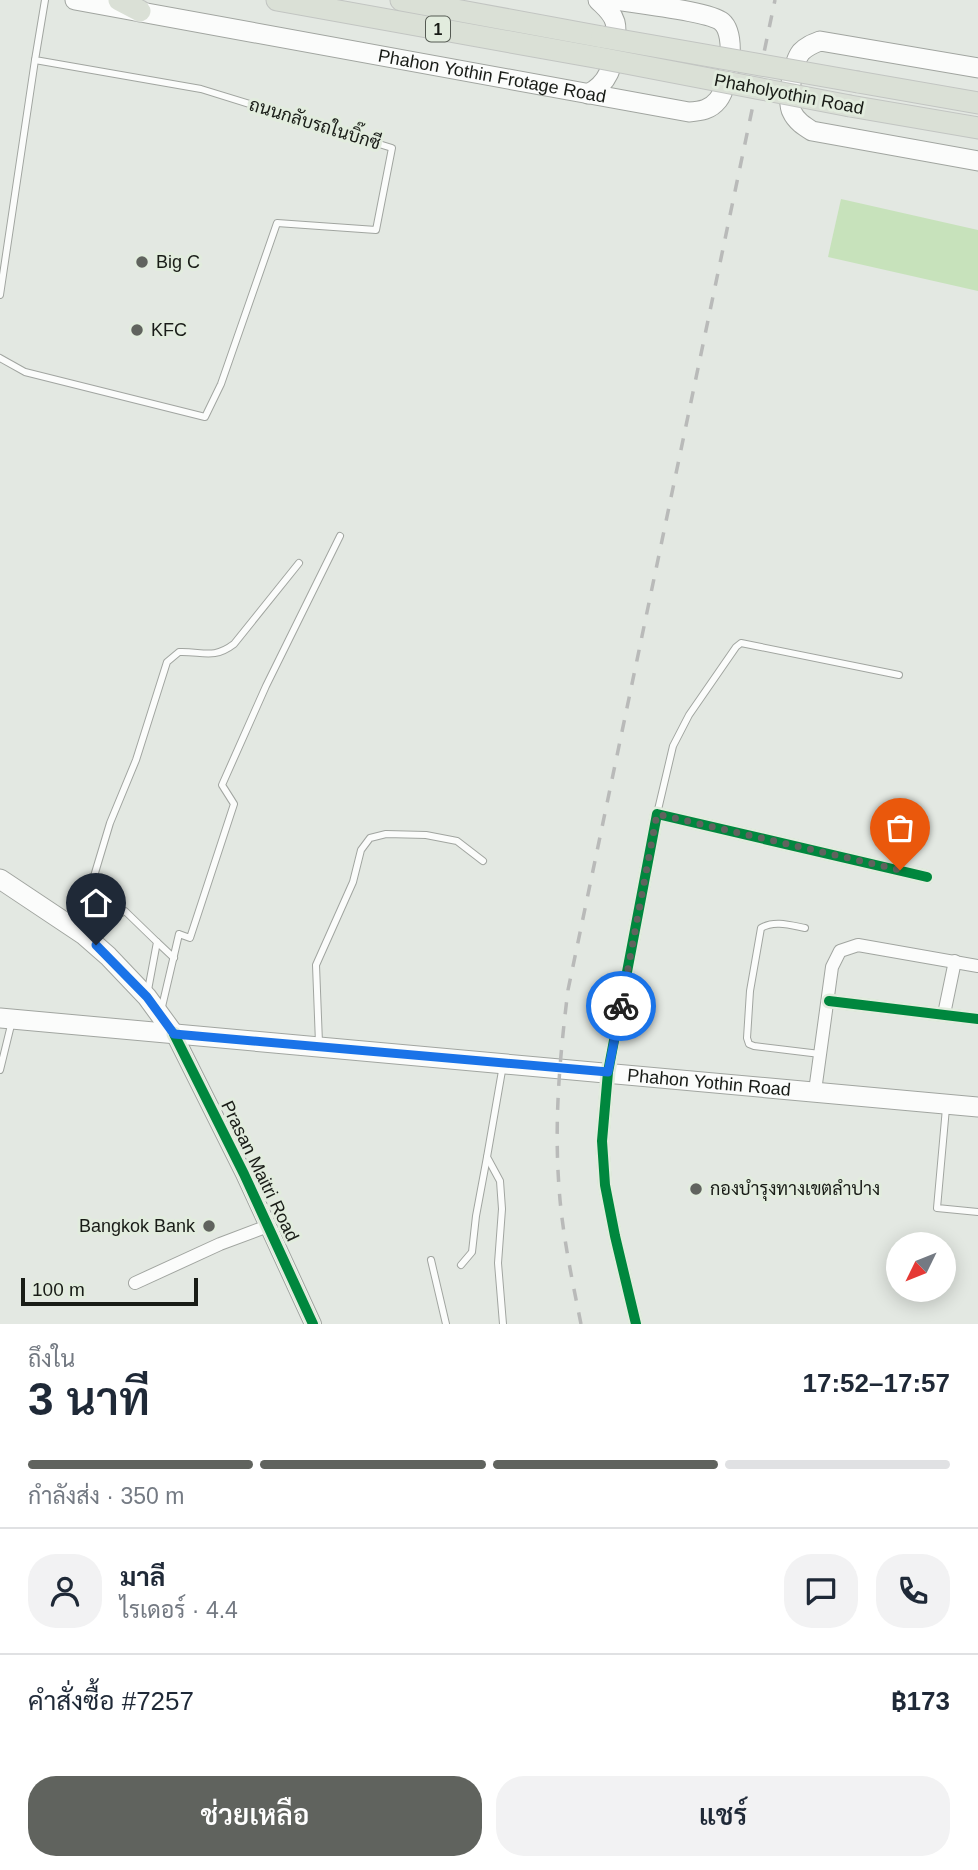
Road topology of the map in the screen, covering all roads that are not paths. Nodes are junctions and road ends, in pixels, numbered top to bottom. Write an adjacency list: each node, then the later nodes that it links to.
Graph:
1 (45, 0): 10 (lane)
2 (75, 0): 8 (main road, Phahon Yothin Frotage Road / 1)
3 (120, 0): 8 (highway)
4 (277, 0): 9 (highway, 1)
5 (401, 0): 9 (highway, 1)
6 (598, 0): 12 (main road)
7 (616, 0): 12 (main road, Phahon Yothin Frotage Road / 1)
8 (140, 12): 12 (main road, Phahon Yothin Frotage Road / 1)
9 (601, 47): 13 (highway, Phaholyothin Road / 1, bridge); 14 (highway, Phaholyothin Road / 1, bridge)
10 (35, 60): 16 (lane); 17 (lane, ถนนกลับรถในบิ๊กซี)
11 (978, 68): 15 (main road)
12 (588, 94)
13 (978, 103)
14 (978, 128)
15 (978, 161)
16 (0, 293)
17 (0, 358)
18 (340, 536): 28 (lane)
19 (299, 563): 26 (lane)
20 (899, 675): 21 (lane)
21 (657, 814): 23 (street); 42 (street)
22 (483, 861): 38 (lane)
23 (927, 877)
24 (0, 879): 26 (main road)
25 (805, 928): 39 (lane)
26 (80, 933): 27 (lane); 31 (main road)
27 (157, 942): 28 (lane); 31 (lane)
28 (174, 957): 34 (lane)
29 (954, 961): 30 (street); 32 (street); 33 (street)
30 (978, 966)
31 (147, 997): 34 (main road)
32 (829, 1001): 33 (street); 39 (street)
33 (944, 1014): 36 (street)
34 (160, 1016): 37 (main road)
35 (6, 1018): 37 (main road, Phahon Yothin Road); 41 (lane)
36 (978, 1019)
37 (174, 1034): 38 (main road, Phahon Yothin Road); 48 (street, Prasan Maitri Road)
38 (319, 1047): 40 (main road, Phahon Yothin Road)
39 (820, 1054): 43 (street)
40 (503, 1063): 42 (main road, Phahon Yothin Road); 46 (lane)
41 (0, 1070)
42 (608, 1072): 43 (main road, Phahon Yothin Road); 55 (street)
43 (815, 1091): 44 (main road, Phahon Yothin Road)
44 (946, 1104): 45 (main road, Phahon Yothin Road); 47 (lane)
45 (978, 1107)
46 (487, 1157): 50 (lane); 54 (lane)
47 (978, 1212)
48 (268, 1226): 51 (street); 52 (street, Prasan Maitri Road)
49 (430, 1260): 53 (lane)
50 (461, 1265)
51 (135, 1283)
52 (313, 1324)
53 (446, 1324)
54 (503, 1324)
55 (636, 1324)

